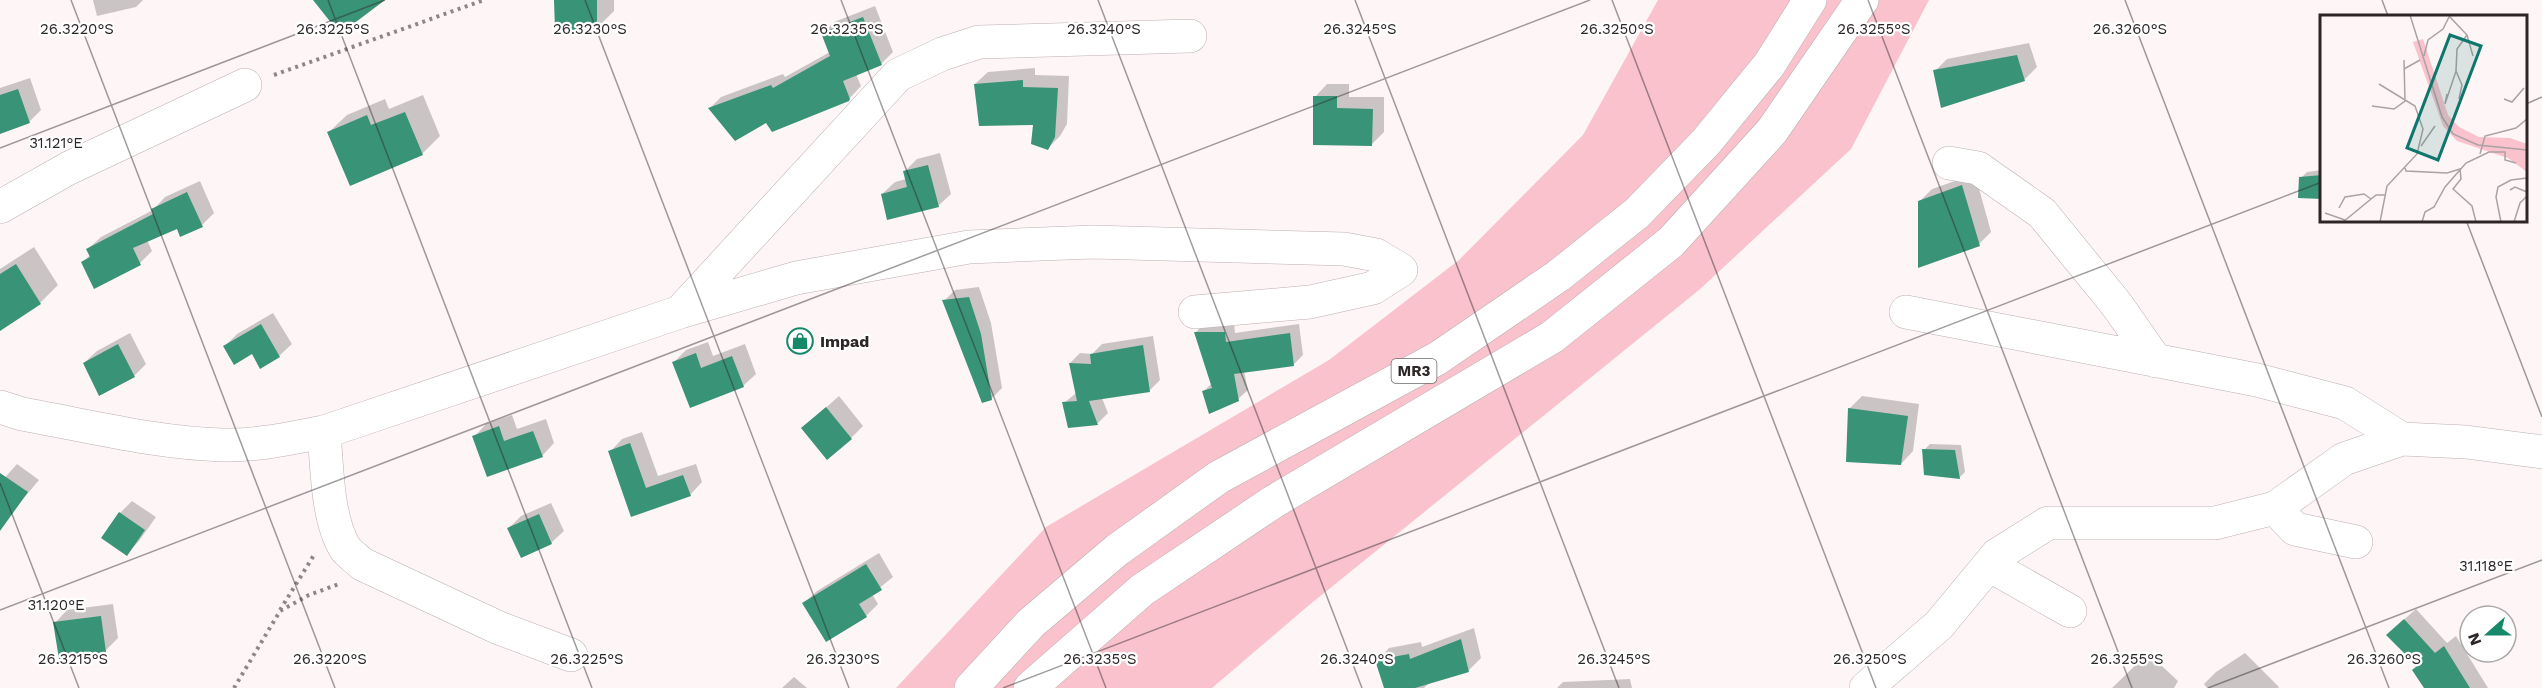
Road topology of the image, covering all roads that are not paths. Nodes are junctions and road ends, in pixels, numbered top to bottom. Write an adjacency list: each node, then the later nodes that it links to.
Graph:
1 (1810, 0): 20 (main road, MR3)
2 (1862, 0): 21 (main road, MR3)
3 (1190, 36): 7 (main road)
4 (245, 85): 6 (main road)
5 (1949, 163): 10 (main road)
6 (0, 207)
7 (680, 312): 8 (main road); 12 (main road)
8 (1195, 312)
9 (1906, 312): 10 (main road)
10 (2156, 361): 13 (main road)
11 (0, 407): 12 (main road)
12 (324, 432): 19 (main road)
13 (2402, 439): 14 (main road); 15 (main road)
14 (2542, 452)
15 (2275, 508): 16 (main road); 17 (main road)
16 (2356, 542)
17 (1989, 566): 18 (main road); 22 (main road)
18 (2070, 610)
19 (571, 655)
20 (971, 688)
21 (1030, 688)
22 (1866, 688)

